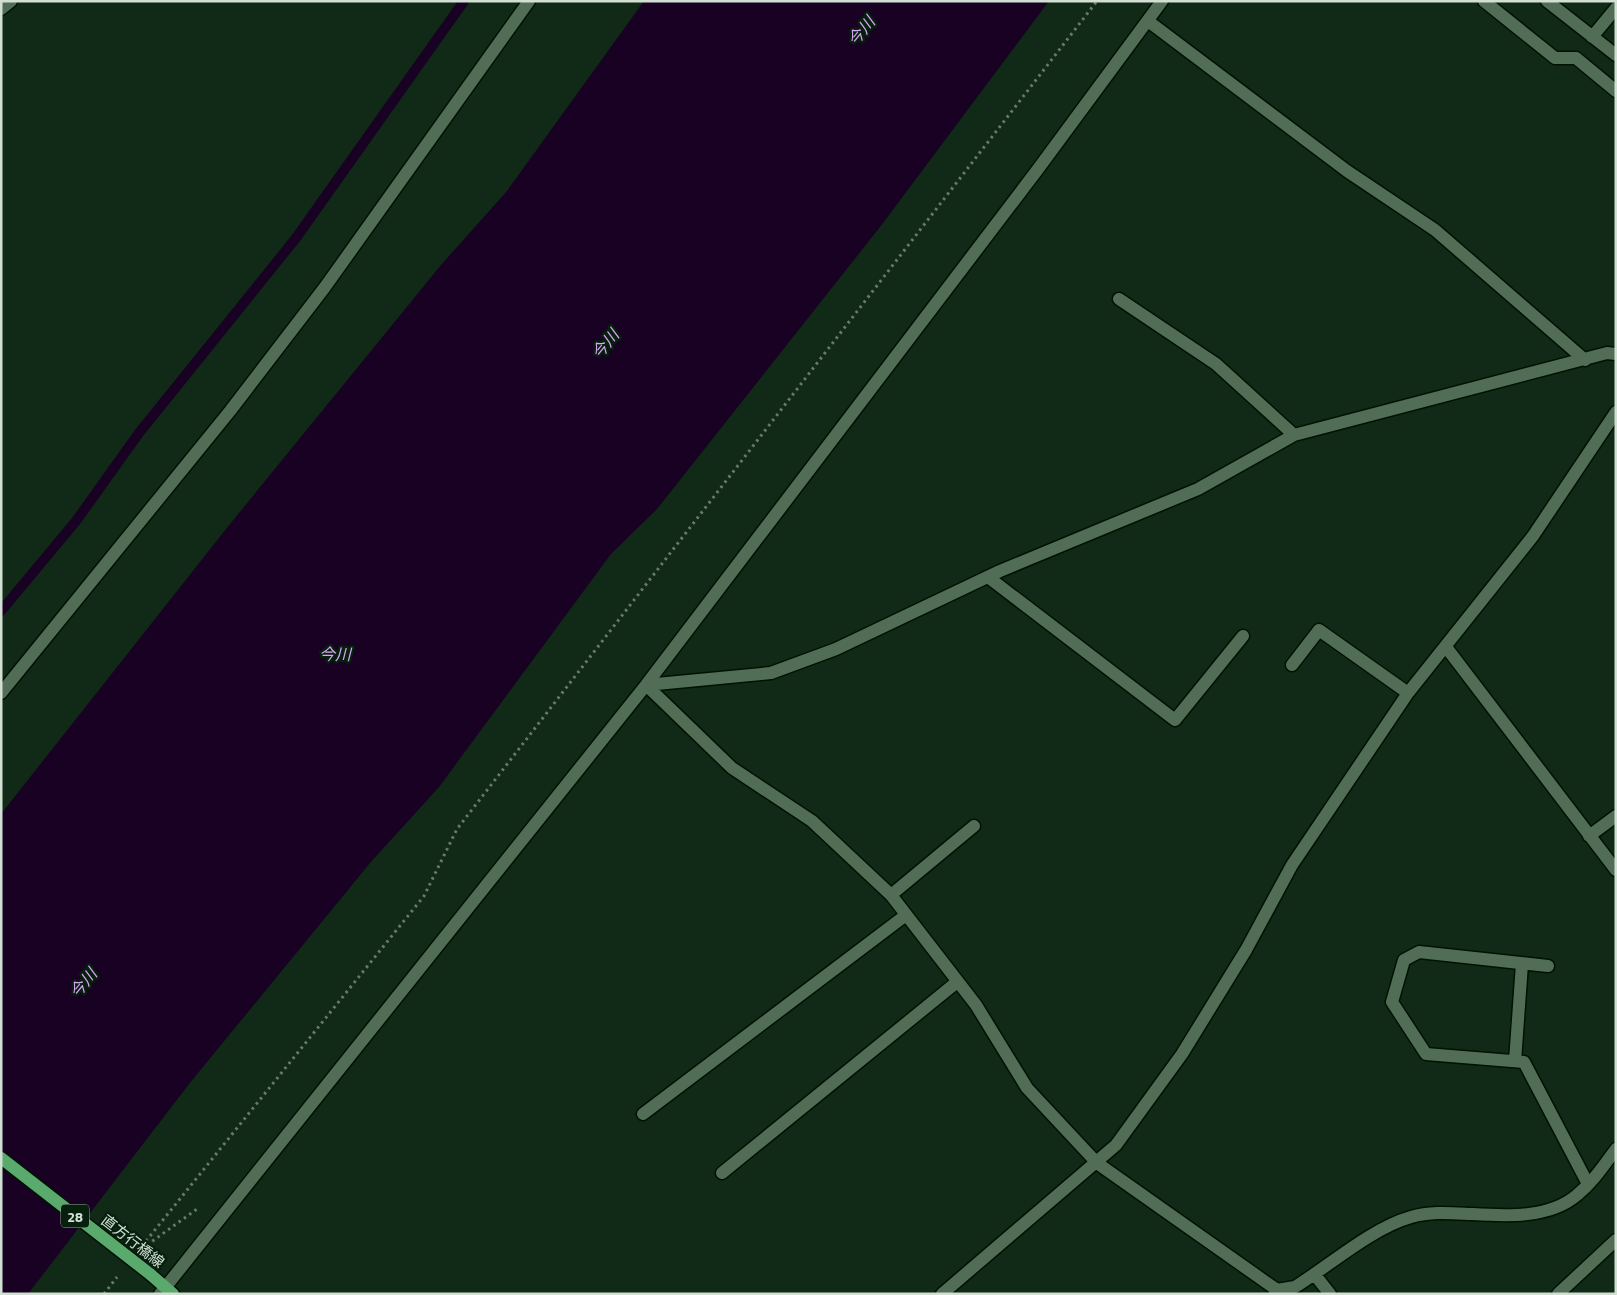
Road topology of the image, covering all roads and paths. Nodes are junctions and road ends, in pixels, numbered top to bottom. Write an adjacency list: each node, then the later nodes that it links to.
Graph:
1 (11, 1): 8 (street)
2 (529, 1): 24 (street)
3 (1097, 1): 43 (path)
4 (1162, 1): 9 (street)
5 (1484, 1): 12 (street)
6 (1547, 1): 10 (street)
7 (1616, 8): 10 (street)
8 (1, 9)
9 (1148, 21): 15 (street); 22 (street)
10 (1592, 37): 11 (street)
11 (1616, 55)
12 (1616, 90)
13 (1119, 299): 17 (street)
14 (1616, 354): 15 (street)
15 (1585, 360): 17 (street)
16 (1616, 412): 20 (street)
17 (1294, 435): 18 (street)
18 (988, 577): 19 (street); 22 (street)
19 (1243, 636)
20 (1446, 648): 23 (street); 27 (street)
21 (1292, 665): 23 (street)
22 (646, 685): 29 (street); 47 (street)
23 (1408, 693): 38 (street)
24 (1, 694)
25 (1616, 816): 27 (street)
26 (974, 826): 29 (street)
27 (1590, 836): 28 (street)
28 (1616, 870)
29 (890, 895): 30 (street)
30 (906, 915): 33 (street); 35 (street)
31 (1522, 964): 32 (street); 34 (street); 34 (street)
32 (1548, 966)
33 (958, 982): 38 (street); 39 (street)
34 (1515, 1061): 40 (street)
35 (643, 1114)
36 (1616, 1149): 40 (street)
37 (1, 1158): 47 (main road, 直方行橋線 / 28, bridge)
38 (1097, 1163): 48 (street); 50 (street)
39 (722, 1173)
40 (1588, 1184): 46 (street)
41 (203, 1205): 44 (path)
42 (1616, 1240): 52 (street)
43 (144, 1243)
44 (138, 1251)
45 (121, 1272): 49 (path)
46 (1315, 1275): 48 (street); 51 (street)
47 (166, 1292)
48 (1276, 1292)
49 (104, 1294)
50 (942, 1294)
51 (1330, 1294)
52 (1558, 1294)

